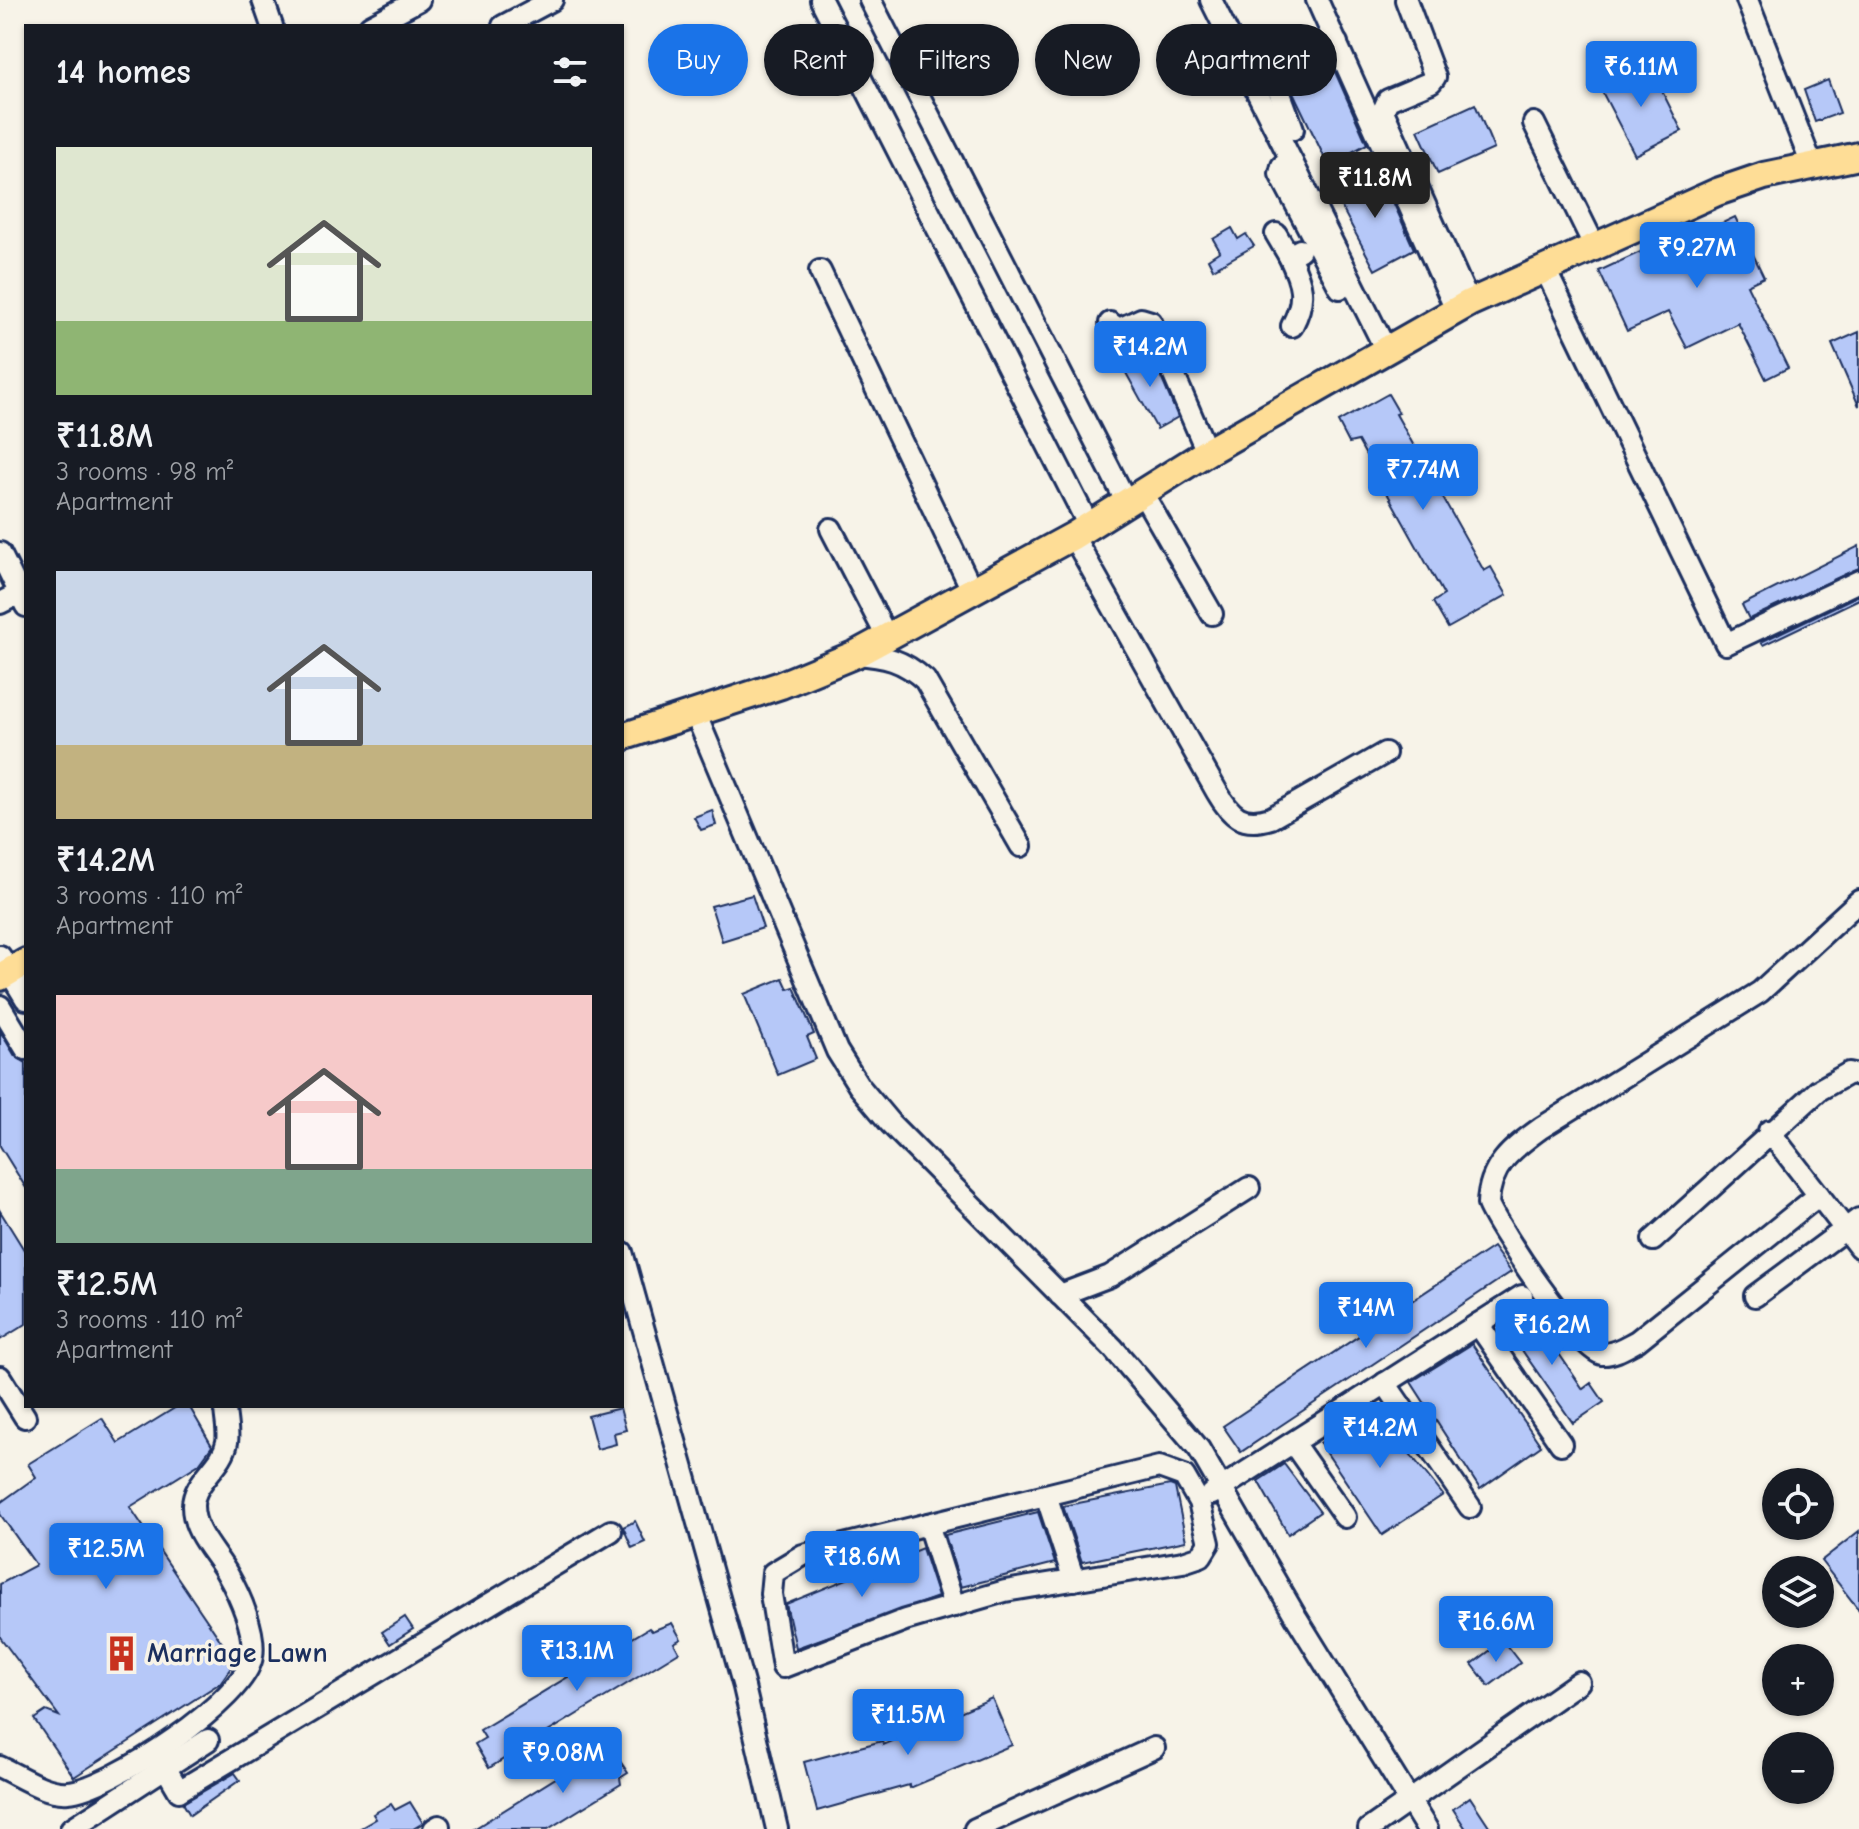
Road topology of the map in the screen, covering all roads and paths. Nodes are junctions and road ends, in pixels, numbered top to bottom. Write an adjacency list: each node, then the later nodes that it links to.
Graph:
1 (263, 0): 10 (street)
2 (419, 0): 11 (street)
3 (552, 0): 12 (street)
4 (821, 0): 33 (street)
5 (870, 0): 31 (street)
6 (1211, 0): 21 (street)
7 (1317, 0): 13 (street)
8 (1406, 0): 26 (street)
9 (1747, 0): 19 (street)
10 (271, 24)
11 (374, 24)
12 (507, 24)
13 (1328, 24)
14 (1337, 43): 26 (street)
15 (1281, 96): 17 (street)
16 (1534, 123): 22 (street)
17 (1293, 129)
18 (1859, 156): 19 (main road)
19 (1812, 165): 22 (main road)
20 (1276, 234): 23 (street)
21 (1322, 238): 23 (street); 29 (street)
22 (1595, 247): 24 (main road)
23 (1289, 256): 28 (street)
24 (1545, 269): 26 (main road); 35 (street)
25 (820, 271): 36 (street)
26 (1463, 306): 29 (main road)
27 (1110, 323): 30 (street)
28 (1292, 326)
29 (1380, 354): 30 (main road)
30 (1207, 452): 31 (main road)
31 (1135, 498): 33 (main road); 39 (street)
32 (831, 529): 40 (street)
33 (1081, 531): 36 (main road); 44 (street)
34 (0, 553): 37 (street)
35 (1859, 581)
36 (973, 592): 40 (main road)
37 (23, 600): 38 (street)
38 (0, 603)
39 (1212, 614)
40 (887, 637): 41 (main road)
41 (856, 654): 42 (main road); 45 (street)
42 (696, 715): 43 (main road); 59 (street)
43 (624, 736)
44 (1385, 753)
45 (1021, 846)
46 (1859, 901): 54 (street)
47 (9, 966): 48 (street)
48 (24, 995)
49 (0, 1006): 50 (street)
50 (24, 1046)
51 (1859, 1075): 52 (street)
52 (1769, 1131): 54 (street); 56 (street)
53 (1249, 1188): 59 (street)
54 (1819, 1195): 55 (street)
55 (1852, 1224): 57 (street); 61 (street)
56 (1653, 1240)
57 (1859, 1247)
58 (624, 1259): 85 (street)
59 (1060, 1295): 69 (street)
60 (1522, 1296): 62 (street)
61 (1755, 1296)
62 (1478, 1324): 64 (street); 68 (street)
63 (0, 1377): 66 (street)
64 (1385, 1383): 67 (street); 72 (street)
65 (225, 1408): 81 (street)
66 (25, 1417)
67 (1293, 1443): 69 (street); 73 (street)
68 (1561, 1444)
69 (1222, 1488): 71 (street); 83 (street)
70 (1046, 1495): 71 (street); 74 (street); 76 (street)
71 (1199, 1502): 76 (street)
72 (1470, 1507)
73 (1345, 1517)
74 (928, 1524): 77 (street); 77 (street)
75 (611, 1531): 82 (street)
76 (1074, 1580): 77 (street)
77 (954, 1606)
78 (1579, 1682): 83 (street)
79 (208, 1740): 82 (street)
80 (1154, 1748): 86 (street)
81 (0, 1767)
82 (165, 1767): 84 (street)
83 (1412, 1803): 87 (street); 88 (street)
84 (71, 1829)
85 (777, 1829)
86 (975, 1829)
87 (1369, 1829)
88 (1427, 1829)

